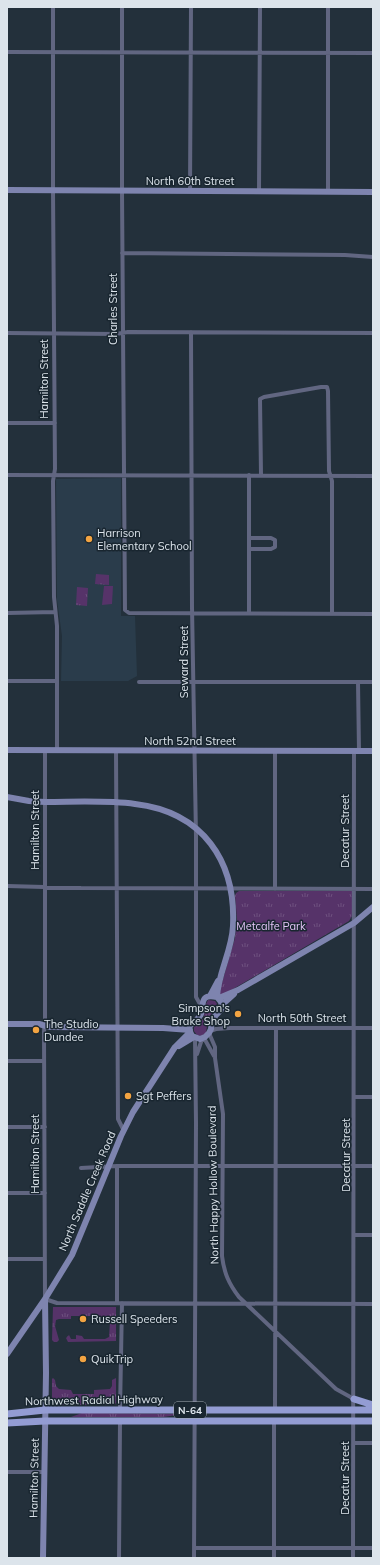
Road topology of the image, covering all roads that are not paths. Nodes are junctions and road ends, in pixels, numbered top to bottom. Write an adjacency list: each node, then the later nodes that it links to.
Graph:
1 (53, 7): 7 (street, Hamilton Street)
2 (122, 7): 8 (street, Charles Street)
3 (191, 7): 9 (street)
4 (260, 7): 10 (street)
5 (328, 7): 11 (street)
6 (7, 52): 7 (street)
7 (53, 52): 8 (street); 14 (street, Hamilton Street)
8 (122, 53): 9 (street); 15 (street, Charles Street)
9 (191, 53): 10 (street); 16 (street)
10 (260, 53): 11 (street); 17 (street)
11 (328, 53): 12 (street); 18 (street)
12 (373, 53)
13 (7, 190): 14 (street, North 60th Street)
14 (53, 190): 15 (street, North 60th Street); 24 (street, Hamilton Street)
15 (122, 191): 16 (street, North 60th Street); 20 (street, Charles Street)
16 (190, 191): 17 (street, North 60th Street)
17 (259, 191): 18 (street, North 60th Street)
18 (328, 192): 19 (street, North 60th Street)
19 (373, 192)
20 (122, 253): 21 (street); 25 (street, Charles Street)
21 (373, 257)
22 (191, 332): 25 (street); 26 (street); 32 (street, Seward Street)
23 (7, 333): 24 (street)
24 (54, 333): 25 (street); 28 (street, Hamilton Street)
25 (122, 333): 31 (street, Charles Street)
26 (373, 333)
27 (7, 423): 28 (street)
28 (55, 423): 30 (street, Hamilton Street)
29 (7, 475): 30 (street)
30 (54, 475): 31 (street); 39 (street, Hamilton Street)
31 (124, 475): 32 (street); 41 (street, Charles Street)
32 (192, 475): 33 (street); 41 (street, Seward Street)
33 (248, 475): 34 (street); 37 (street)
34 (261, 476): 35 (street); 35 (street)
35 (331, 476): 36 (street); 43 (street)
36 (373, 476)
37 (249, 538): 38 (street); 38 (street)
38 (249, 549): 42 (street)
39 (55, 612): 40 (street); 46 (street, Hamilton Street)
40 (7, 613)
41 (192, 613): 42 (street); 48 (street, Seward Street)
42 (249, 613): 43 (street)
43 (332, 613): 44 (street)
44 (373, 614)
45 (7, 681): 46 (street)
46 (57, 681): 53 (street, Hamilton Street)
47 (139, 682): 48 (street)
48 (193, 682): 49 (street); 55 (street, Seward Street)
49 (358, 682): 50 (street); 57 (street, Decatur Street)
50 (373, 682)
51 (7, 750): 52 (street, North 52nd Street)
52 (45, 750): 53 (street, North 52nd Street); 60 (street, Hamilton Street)
53 (57, 750): 54 (street, North 52nd Street)
54 (116, 750): 55 (street, North 52nd Street); 61 (street)
55 (194, 751): 56 (street, North 52nd Street); 62 (street, Seward Street)
56 (275, 751): 57 (street, North 52nd Street); 68 (street)
57 (357, 751): 58 (street, North 52nd Street); 69 (street, Decatur Street)
58 (373, 751)
59 (7, 797): 60 (street)
60 (45, 802): 61 (street); 64 (street, Hamilton Street)
61 (116, 802): 62 (street); 65 (street)
62 (196, 827): 66 (street, Seward Street); 67 (street)
63 (7, 886): 64 (street)
64 (45, 887): 65 (street); 83 (street, Hamilton Street)
65 (117, 888): 66 (street); 84 (street)
66 (196, 888): 67 (street); 75 (street, Seward Street)
67 (231, 888): 68 (street); 73 (street)
68 (275, 889): 69 (street)
69 (354, 889): 70 (street); 72 (street, Decatur Street)
70 (373, 889)
71 (373, 906): 72 (street)
72 (354, 923): 74 (street); 88 (street, Decatur Street)
73 (222, 972): 76 (street); 77 (street)
74 (238, 990): 77 (street); 79 (street)
75 (196, 992): 76 (street); 78 (street, Seward Street)
76 (208, 997): 77 (street); 78 (street)
77 (218, 997): 79 (street)
78 (201, 1006): 81 (street)
79 (222, 1007): 80 (street)
80 (215, 1016): 86 (street); 90 (street)
81 (192, 1022): 85 (street, North 50th Street); 90 (street)
82 (7, 1024): 83 (street, North 50th Street)
83 (44, 1026): 84 (street, North 50th Street); 92 (street, Hamilton Street)
84 (117, 1028): 85 (street, North 50th Street); 97 (street)
85 (163, 1028): 90 (street, North 50th Street)
86 (230, 1028): 87 (street, North 50th Street); 90 (street, North 50th Street)
87 (276, 1028): 88 (street, North 50th Street); 102 (street)
88 (355, 1028): 89 (street, North 50th Street); 93 (street, Decatur Street)
89 (373, 1028)
90 (199, 1035): 97 (street, North Saddle Creek Road); 100 (street); 101 (street, North Happy Hollow Boulevard)
91 (7, 1061): 92 (street)
92 (44, 1061): 96 (street, Hamilton Street)
93 (355, 1097): 94 (street); 103 (street, Decatur Street)
94 (373, 1097)
95 (7, 1127): 96 (street)
96 (45, 1127): 107 (street, Hamilton Street)
97 (124, 1131): 98 (street, North Saddle Creek Road)
98 (109, 1166): 99 (street); 105 (street); 112 (street, North Saddle Creek Road)
99 (117, 1166): 100 (street); 113 (street)
100 (196, 1166): 101 (street); 115 (street)
101 (223, 1166): 102 (street); 116 (street, North Happy Hollow Boulevard)
102 (275, 1166): 103 (street); 117 (street)
103 (354, 1166): 104 (street); 108 (street, Decatur Street)
104 (373, 1166)
105 (81, 1168)
106 (7, 1193): 107 (street)
107 (45, 1193): 111 (street, Hamilton Street)
108 (354, 1235): 109 (street); 118 (street, Decatur Street)
109 (373, 1235)
110 (7, 1259): 111 (street)
111 (45, 1259): 112 (street, Hamilton Street)
112 (45, 1299): 113 (street); 121 (street, North Saddle Creek Road); 124 (street, Hamilton Street)
113 (117, 1303): 114 (street)
114 (122, 1303): 115 (street); 125 (street)
115 (195, 1304): 116 (street); 126 (street)
116 (246, 1304): 117 (street); 120 (street, North Happy Hollow Boulevard)
117 (275, 1304): 118 (street); 120 (street)
118 (354, 1304): 119 (street); 122 (street, Decatur Street)
119 (373, 1304)
120 (275, 1332): 122 (street, North Happy Hollow Boulevard); 127 (street)
121 (7, 1354)
122 (354, 1399): 123 (main road); 128 (street, Decatur Street)
123 (373, 1405)
124 (45, 1410): 125 (main road, Northwest Radial Highway / N-64); 130 (main road, Northwest Radial Highway / N-64); 131 (street, Hamilton Street)
125 (120, 1410): 126 (main road, Northwest Radial Highway / N-64)
126 (194, 1410): 127 (main road, Northwest Radial Highway / N-64); 135 (street)
127 (275, 1410): 128 (main road, Northwest Radial Highway / N-64)
128 (354, 1410): 129 (main road, Northwest Radial Highway / N-64); 133 (street, Decatur Street)
129 (373, 1410)
130 (7, 1414)
131 (45, 1421): 132 (main road, Northwest Radial Highway / N-64); 137 (main road, Northwest Radial Highway / N-64); 141 (street, Hamilton Street)
132 (120, 1421): 135 (main road, Northwest Radial Highway / N-64); 147 (street)
133 (354, 1421): 134 (main road, Northwest Radial Highway / N-64); 136 (main road, Northwest Radial Highway / N-64); 138 (street, Decatur Street)
134 (373, 1421)
135 (195, 1422): 136 (main road, Northwest Radial Highway / N-64); 142 (street)
136 (274, 1422): 143 (street)
137 (7, 1423)
138 (354, 1442): 139 (street); 144 (street, Decatur Street)
139 (373, 1443)
140 (7, 1472): 141 (street)
141 (44, 1472): 146 (street, Hamilton Street)
142 (194, 1548): 143 (street); 148 (street)
143 (274, 1548): 144 (street); 149 (street)
144 (353, 1548): 145 (street); 150 (street, Decatur Street)
145 (373, 1548)
146 (43, 1558)
147 (119, 1558)
148 (194, 1558)
149 (274, 1558)
150 (353, 1558)

